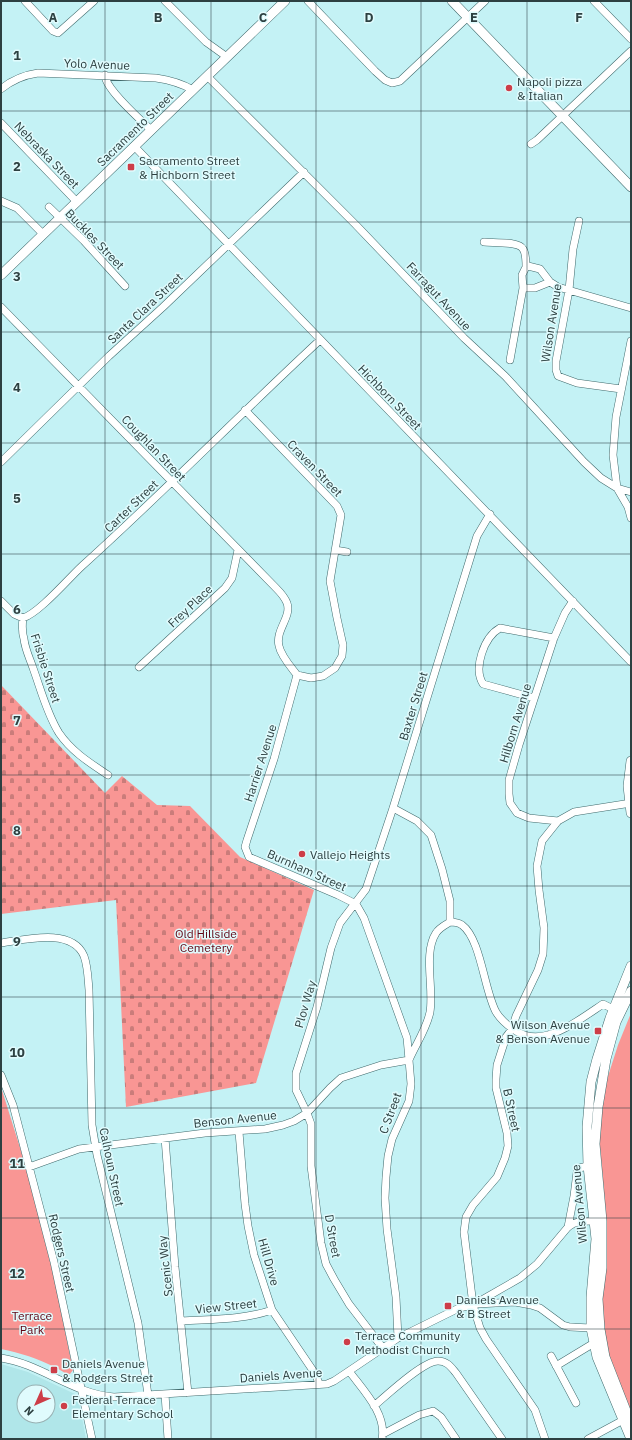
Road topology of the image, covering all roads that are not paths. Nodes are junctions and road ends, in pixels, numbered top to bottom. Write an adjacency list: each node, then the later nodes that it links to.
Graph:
1 (25, 1): 2 (street)
2 (94, 1)
3 (165, 1): 12 (street)
4 (285, 1): 12 (main road, Sacramento Street)
5 (308, 1): 9 (street)
6 (452, 1): 9 (main road)
7 (485, 1): 9 (street)
8 (594, 1): 10 (street)
9 (468, 17): 17 (main road)
10 (631, 39)
11 (631, 51): 17 (street)
12 (224, 59): 14 (main road, Sacramento Street)
13 (105, 75): 15 (street, Yolo Avenue); 16 (street, Yolo Avenue); 19 (street)
14 (210, 79): 16 (main road, Sacramento Street); 22 (street, Farragut Avenue)
15 (1, 89)
16 (193, 90): 19 (main road, Sacramento Street)
17 (562, 116): 20 (street); 23 (main road)
18 (1, 123): 25 (street, Nebraska Street)
19 (151, 130): 21 (main road, Sacramento Street)
20 (531, 144)
21 (134, 146): 25 (main road, Sacramento Street); 31 (street, Hichborn Street)
22 (304, 172): 31 (street, Santa Clara Street); 48 (street, Farragut Avenue)
23 (631, 187)
24 (1, 201): 29 (street)
25 (77, 202): 27 (main road, Sacramento Street)
26 (49, 208): 27 (street, Buckles Street)
27 (60, 218): 29 (main road, Sacramento Street); 35 (street, Buckles Street)
28 (579, 221): 37 (street, Wilson Avenue)
29 (43, 234): 33 (main road, Sacramento Street)
30 (484, 242): 32 (street)
31 (229, 245): 40 (street, Hichborn Street); 43 (street, Santa Clara Street)
32 (526, 267): 34 (street); 36 (street)
33 (1, 275)
34 (550, 282): 36 (street); 37 (street)
35 (125, 286)
36 (523, 288): 42 (street)
37 (569, 290): 39 (street); 44 (street, Wilson Avenue)
38 (1, 307): 43 (street, Coughlan Street)
39 (631, 308)
40 (320, 340): 45 (street, Carter Street); 50 (street, Hichborn Street)
41 (631, 341): 44 (street)
42 (510, 360)
43 (78, 387): 46 (street, Santa Clara Street); 47 (street, Coughlan Street)
44 (621, 389): 48 (street)
45 (245, 410): 47 (street, Carter Street); 53 (street, Craven Street)
46 (2, 459)
47 (172, 482): 52 (street, Coughlan Street); 57 (street, Carter Street)
48 (617, 488): 49 (street); 51 (street)
49 (631, 492)
50 (490, 514): 56 (street, Hichborn Street); 66 (street, Baxter Street)
51 (631, 518)
52 (238, 550): 60 (street, Frey Place); 61 (street, Coughlan Street)
53 (335, 550): 54 (street); 61 (street, Craven Street)
54 (347, 552)
55 (1, 601): 57 (street)
56 (573, 601): 58 (street, Hilborn Avenue); 59 (street, Hichborn Street)
57 (23, 618): 64 (street, Frisbie Street)
58 (554, 638): 62 (street, Hilborn Avenue); 62 (street)
59 (631, 662)
60 (139, 667)
61 (297, 675): 69 (street, Harrier Avenue)
62 (534, 698): 68 (street, Hilborn Avenue)
63 (631, 761): 65 (main road)
64 (108, 775)
65 (630, 803): 67 (main road); 68 (street, B Street)
66 (393, 808): 70 (street, Baxter Street); 71 (street)
67 (631, 812)
68 (558, 821): 76 (street, B Street)
69 (249, 857): 70 (street, Burnham Street)
70 (356, 904): 77 (street, C Street); 79 (street, Plov Way)
71 (450, 922): 76 (street); 77 (street)
72 (1, 943): 82 (street, Calhoun Street)
73 (631, 966): 75 (main road, Wilson Avenue)
74 (631, 991): 75 (main road, Wilson Avenue)
75 (618, 1011): 76 (street); 83 (main road, Wilson Avenue); 85 (main road, Wilson Avenue)
76 (512, 1029): 87 (street, B Street)
77 (409, 1060): 79 (street, Benson Avenue); 91 (street, C Street)
78 (1, 1075): 84 (street, Rodgers Street)
79 (308, 1113): 80 (street, Benson Avenue); 93 (street, D Street)
80 (239, 1132): 81 (street, Benson Avenue); 88 (street, Hill Drive)
81 (165, 1138): 82 (street, Benson Avenue); 89 (street, Scenic Way)
82 (95, 1147): 84 (street, Benson Avenue); 102 (street, Calhoun Street)
83 (588, 1166): 85 (main road, Wilson Avenue); 86 (street, Daniels Avenue)
84 (29, 1167): 99 (street, Rodgers Street)
85 (598, 1221): 86 (street); 90 (main road, Wilson Avenue); 105 (main road, Wilson Avenue)
86 (568, 1227): 87 (street, Daniels Avenue)
87 (473, 1305): 90 (street); 91 (street, Daniels Avenue); 111 (street, B Street)
88 (272, 1310): 89 (street, View Street); 98 (street, Hill Drive)
89 (182, 1321): 100 (street, Scenic Way)
90 (591, 1328): 92 (main road, Wilson Avenue)
91 (398, 1338): 93 (street, Daniels Avenue)
92 (594, 1343): 96 (street); 105 (main road, Wilson Avenue)
93 (382, 1347): 97 (street, Daniels Avenue)
94 (551, 1356): 96 (street)
95 (1, 1358): 99 (street, Daniels Avenue)
96 (556, 1366): 103 (street)
97 (349, 1371): 98 (street, Daniels Avenue); 104 (street)
98 (319, 1384): 100 (street, Daniels Avenue)
99 (81, 1389): 102 (street, Daniels Avenue); 107 (street, Rodgers Street)
100 (188, 1393): 101 (street, Daniels Avenue)
101 (165, 1394): 102 (street, Daniels Avenue); 108 (street)
102 (148, 1395)
103 (576, 1403)
104 (374, 1406): 106 (street); 110 (street)
105 (628, 1420): 112 (street); 113 (main road, Wilson Avenue)
106 (382, 1436): 109 (street)
107 (92, 1439)
108 (168, 1439)
109 (456, 1439)
110 (502, 1439)
111 (545, 1439)
112 (588, 1439)
113 (631, 1439)

